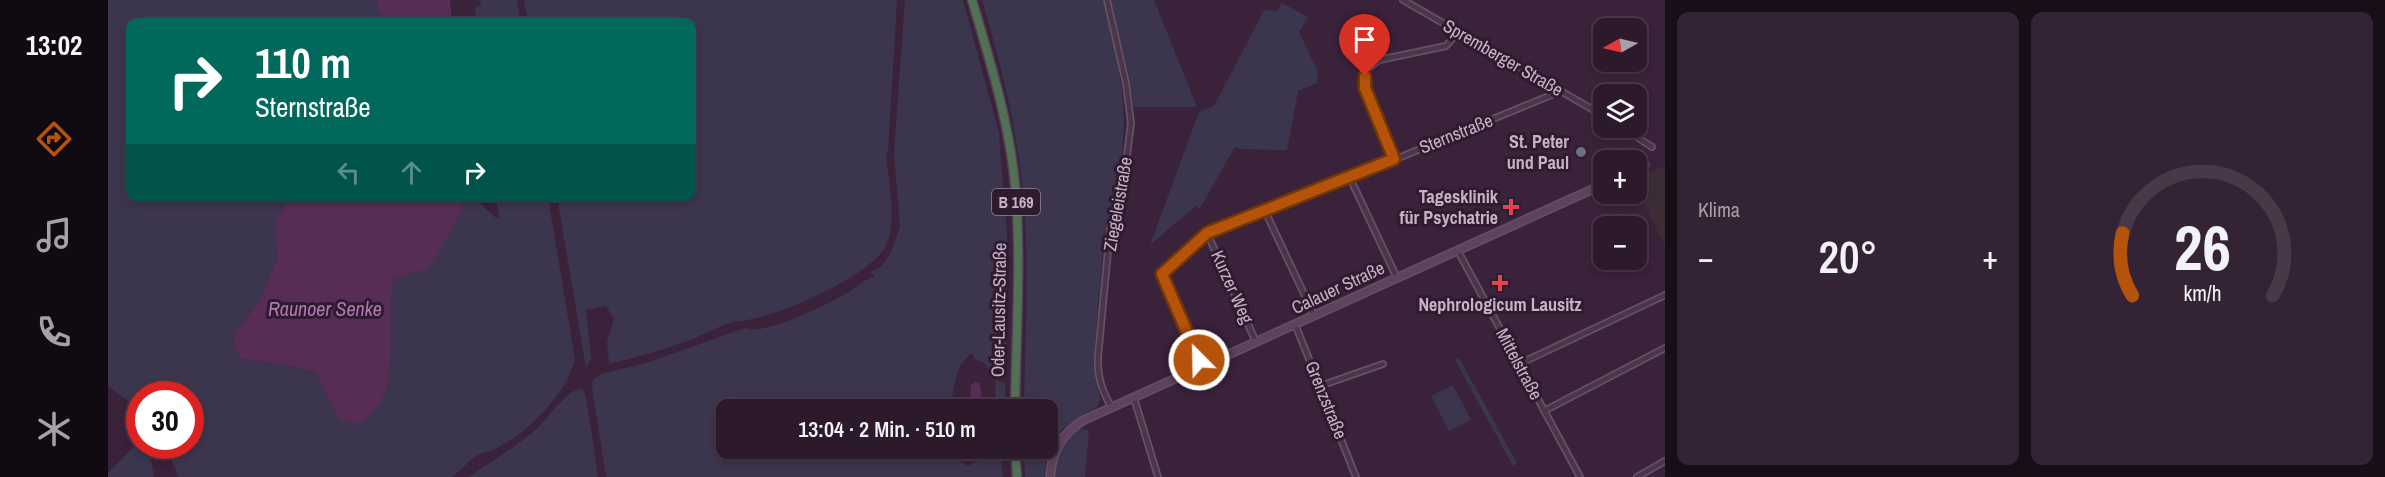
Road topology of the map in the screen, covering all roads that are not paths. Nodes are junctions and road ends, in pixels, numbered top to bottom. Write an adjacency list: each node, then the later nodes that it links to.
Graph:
1 (972, 0): 26 (highway, Oder-Lausitz-Straße / B 169)
2 (1107, 0): 27 (street, Ziegeleistraße)
3 (1402, 0): 4 (street, Spremberger Straße)
4 (1458, 32): 5 (street, Spremberger Straße); 9 (street)
5 (1561, 91): 6 (street, Spremberger Straße); 9 (street, Sternstraße)
6 (1593, 110)
7 (1638, 138): 8 (street)
8 (1652, 147)
9 (1394, 159): 10 (street, Sternstraße)
10 (1350, 178): 12 (street, Sternstraße); 15 (street)
11 (1593, 189): 14 (street, Calauer Straße)
12 (1265, 212): 13 (street, Sternstraße); 17 (street)
13 (1207, 233): 19 (street, Kurzer Weg); 23 (street, Sternstraße)
14 (1458, 251): 15 (street, Calauer Straße); 22 (street, Mittelstraße)
15 (1397, 278): 17 (street, Calauer Straße)
16 (1665, 295): 22 (street)
17 (1314, 315): 18 (street, Calauer Straße)
18 (1295, 324): 19 (street, Calauer Straße); 24 (street, Grenzstraße)
19 (1257, 342): 23 (street, Calauer Straße)
20 (1665, 348): 28 (street)
21 (1383, 364): 24 (street)
22 (1519, 364): 28 (street, Mittelstraße)
23 (1202, 367): 25 (street, Calauer Straße)
24 (1320, 386): 34 (street, Grenzstraße)
25 (1134, 398): 27 (street, Calauer Straße); 33 (street)
26 (1015, 399)
27 (1112, 408): 32 (street, Calauer Straße)
28 (1545, 411): 35 (street, Mittelstraße)
29 (1016, 459): 31 (highway)
30 (1665, 461): 36 (street)
31 (1017, 477)
32 (1050, 477)
33 (1158, 477)
34 (1356, 477)
35 (1580, 477)
36 (1638, 477)

